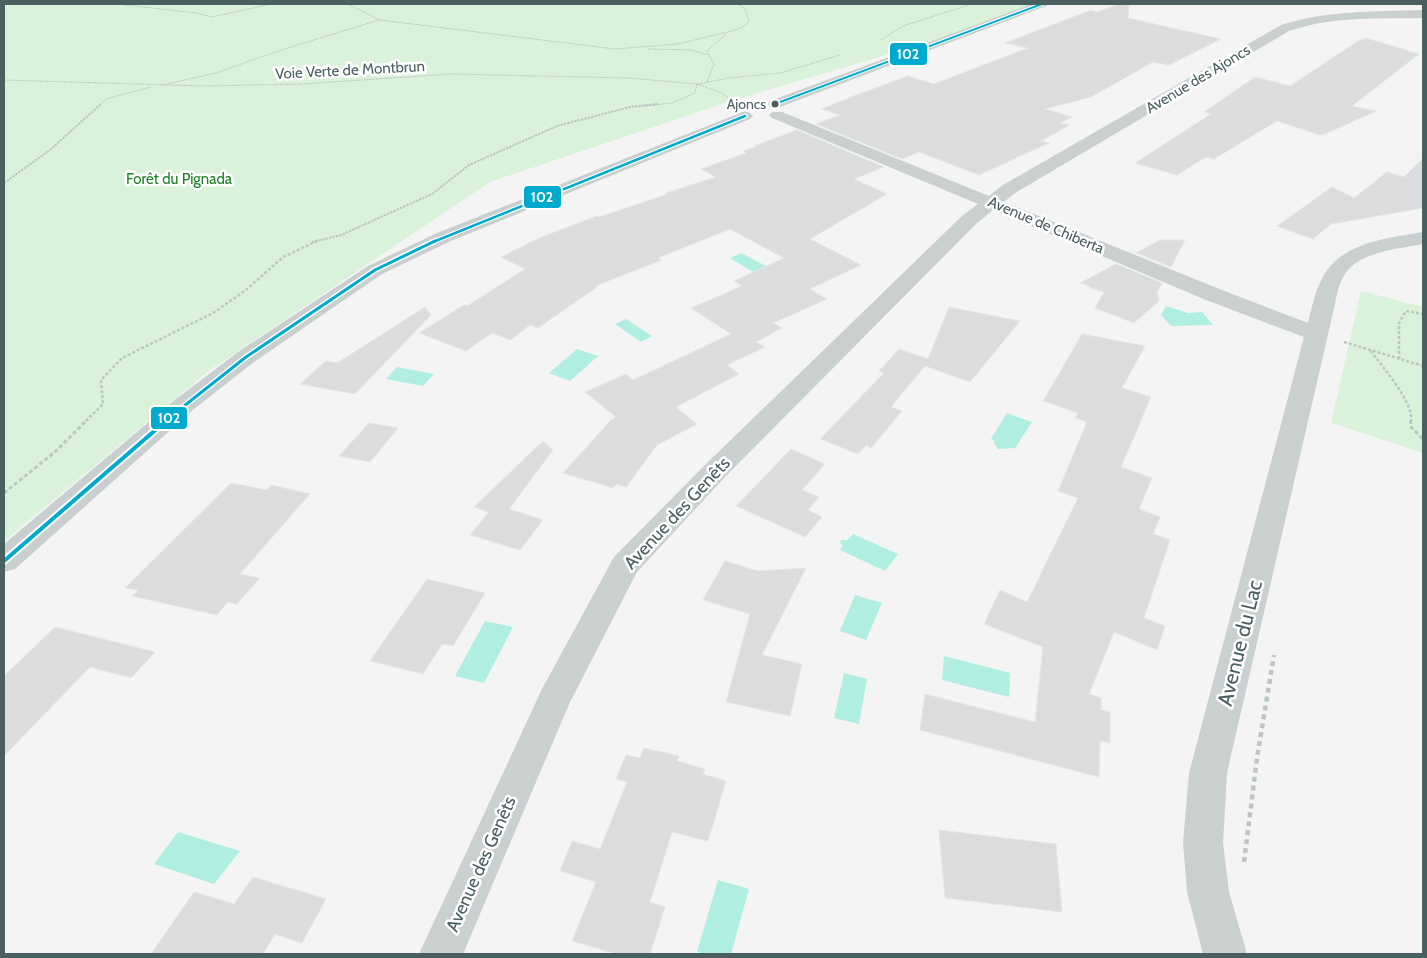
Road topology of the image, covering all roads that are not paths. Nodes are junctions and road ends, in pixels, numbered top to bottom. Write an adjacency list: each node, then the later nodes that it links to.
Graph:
1 (1042, 4): 3 (main road)
2 (1423, 14): 4 (street, Avenue des Ajoncs)
3 (761, 110): 4 (street, Avenue de Chiberta); 7 (main road)
4 (993, 202): 6 (street, Avenue de Chiberta); 8 (street, Avenue des Genêts)
5 (1423, 238): 6 (street, Avenue du Lac)
6 (1327, 337): 9 (street, Avenue du Lac)
7 (4, 561)
8 (441, 954)
9 (1225, 954)

